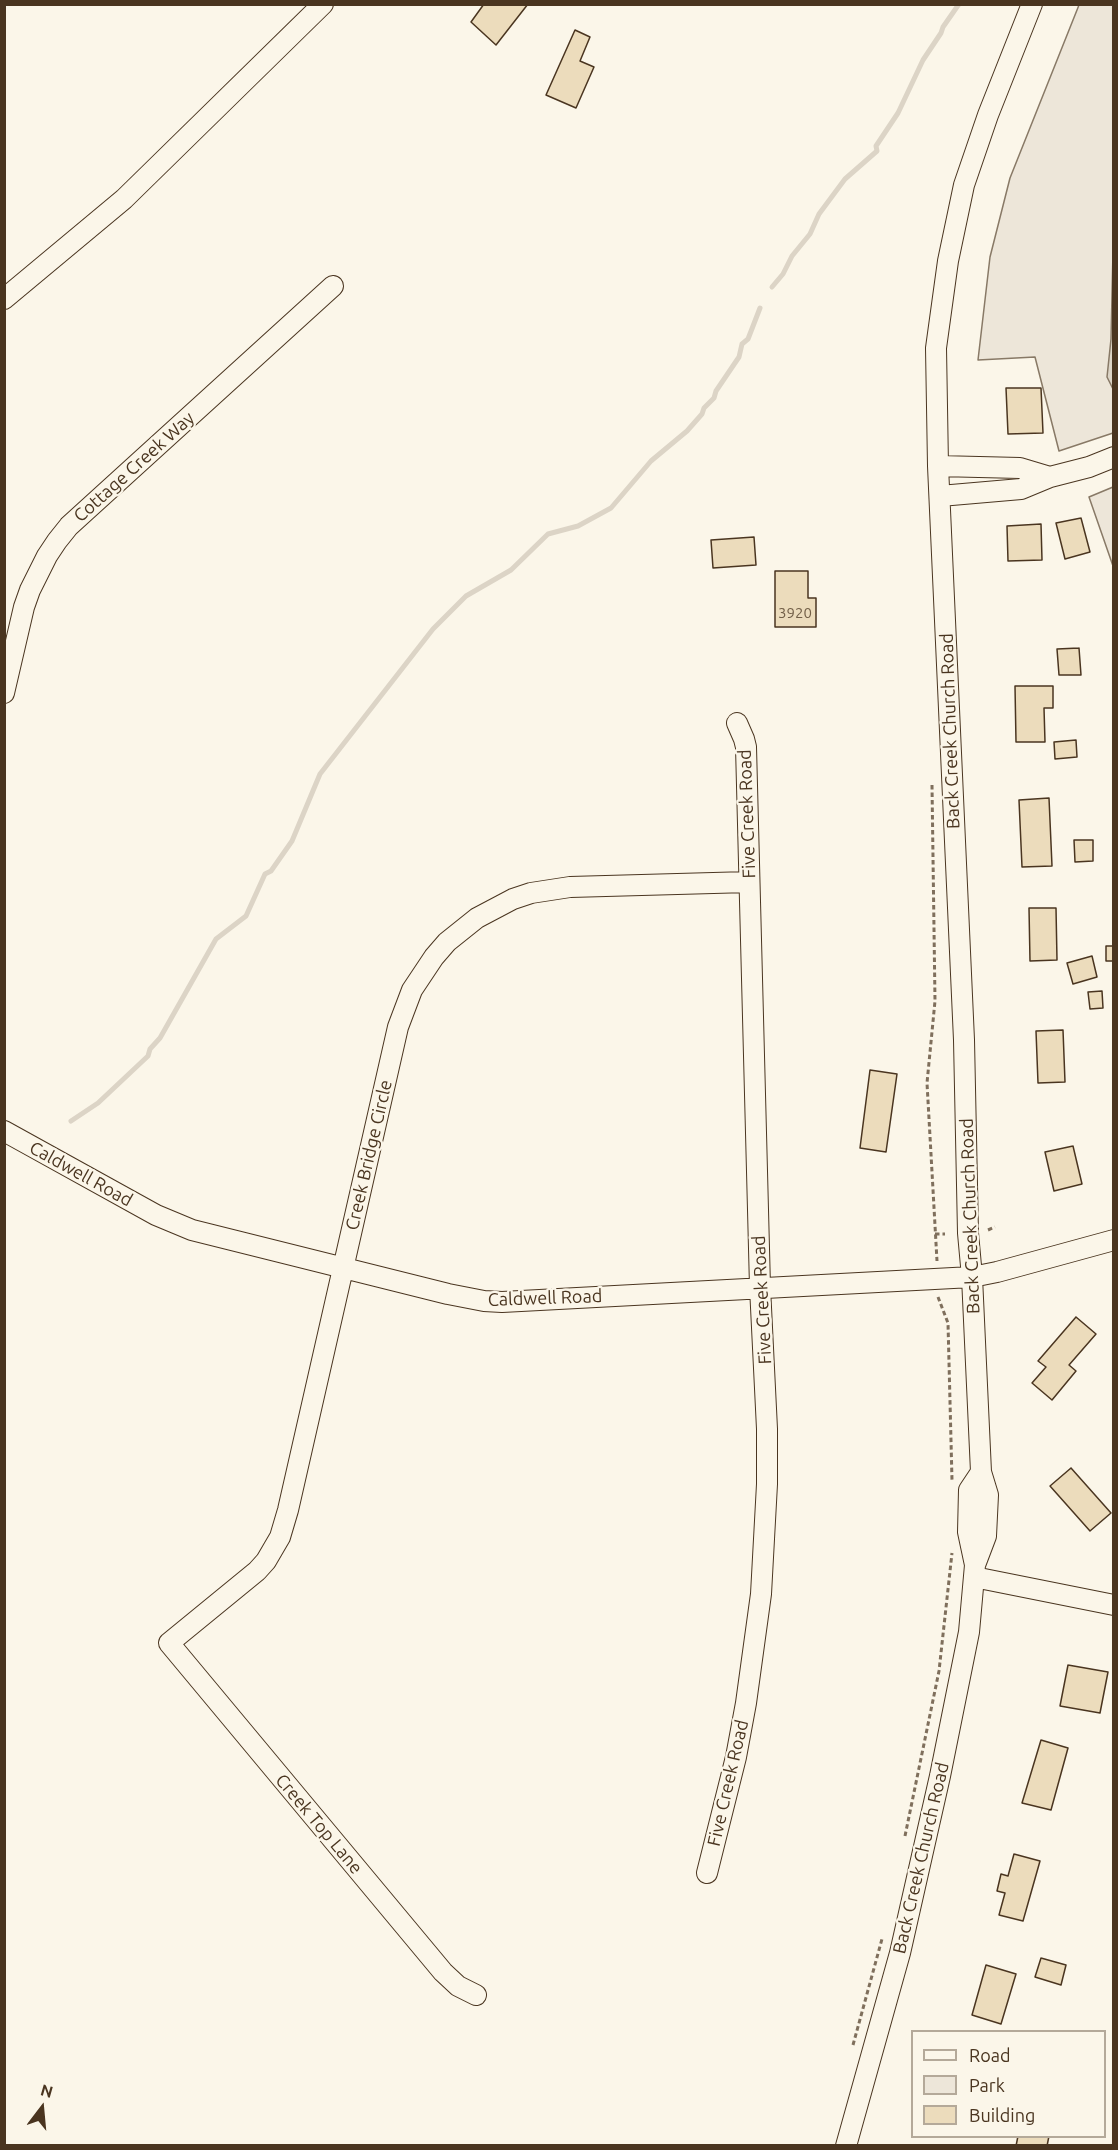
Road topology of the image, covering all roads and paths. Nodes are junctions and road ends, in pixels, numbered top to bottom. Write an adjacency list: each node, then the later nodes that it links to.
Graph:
1 (324, 4): 4 (street)
2 (1032, 4): 6 (street, Back Creek Church Road)
3 (333, 286): 9 (street, Cottage Creek Way)
4 (6, 296)
5 (1113, 457): 7 (street)
6 (938, 466): 7 (street); 8 (street, Back Creek Church Road)
7 (1050, 477): 8 (street)
8 (940, 496): 21 (street, Back Creek Church Road)
9 (4, 693)
10 (737, 723): 12 (street, Five Creek Road)
11 (932, 784): 16 (path)
12 (749, 882): 20 (street, Creek Bridge Circle); 22 (street, Five Creek Road)
13 (4, 1131): 20 (street, Caldwell Road)
14 (995, 1227): 15 (path)
15 (988, 1230)
16 (935, 1234): 17 (path); 19 (path)
17 (945, 1234)
18 (1113, 1240): 21 (street, Caldwell Road)
19 (936, 1255)
20 (343, 1268): 22 (street, Caldwell Road); 28 (street, Creek Bridge Circle)
21 (972, 1276): 22 (street, Caldwell Road); 26 (street, Back Creek Church Road)
22 (760, 1287): 30 (street, Five Creek Road)
23 (937, 1289): 24 (path)
24 (952, 1487)
25 (952, 1543): 29 (path)
26 (975, 1571): 27 (street); 34 (street, Back Creek Church Road)
27 (1113, 1605)
28 (169, 1643): 32 (street, Creek Top Lane)
29 (903, 1847)
30 (707, 1874)
31 (885, 1928): 33 (path)
32 (476, 1995)
33 (850, 2054)
34 (846, 2145)

